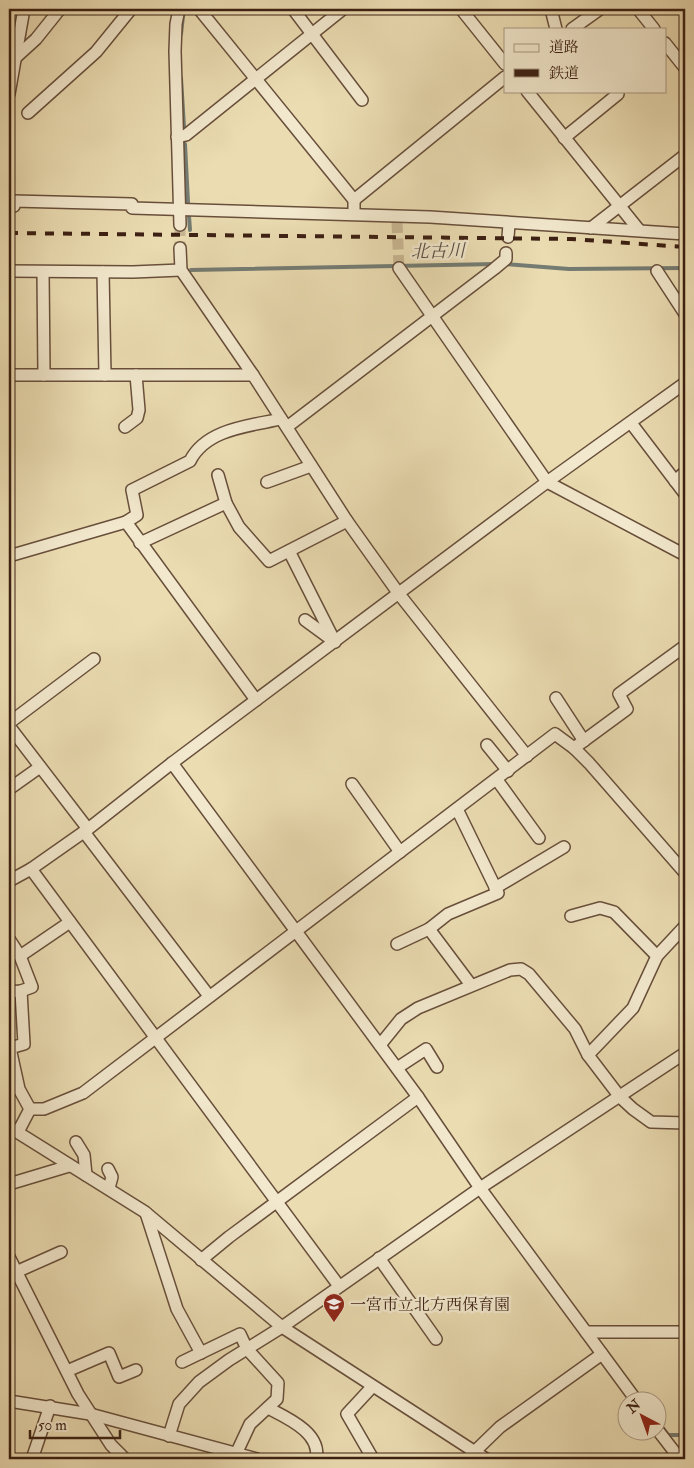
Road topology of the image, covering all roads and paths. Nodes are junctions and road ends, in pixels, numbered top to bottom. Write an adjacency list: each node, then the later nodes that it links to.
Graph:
1 (24, 9): 20 (street)
2 (60, 9): 20 (street)
3 (131, 9): 29 (street)
4 (170, 9): 19 (street)
5 (179, 9): 19 (street)
6 (199, 9): 23 (street)
7 (292, 9): 17 (street)
8 (343, 9): 17 (street)
9 (461, 9): 21 (street)
10 (551, 9): 14 (street)
11 (600, 9): 13 (street)
12 (638, 9): 16 (street)
13 (587, 13): 15 (street)
14 (556, 28)
15 (573, 28)
16 (653, 28)
17 (312, 33): 23 (street); 28 (street)
18 (666, 44): 22 (street)
19 (175, 51): 30 (street)
20 (12, 60): 26 (street)
21 (504, 63)
22 (685, 68)
23 (256, 79): 30 (street); 33 (street)
24 (504, 79): 33 (street)
25 (528, 92): 31 (street)
26 (9, 94)
27 (618, 94): 31 (street)
28 (362, 100)
29 (28, 113)
30 (177, 137): 36 (street)
31 (564, 138): 35 (street)
32 (685, 155): 35 (street)
33 (354, 200): 37 (street)
34 (9, 206): 36 (street)
35 (620, 207): 40 (street); 41 (street)
36 (179, 209): 37 (street); 39 (street)
37 (354, 214): 38 (street)
38 (509, 224): 40 (street); 43 (street)
39 (180, 225)
40 (591, 228): 41 (street)
41 (639, 230): 42 (street)
42 (685, 234)
43 (508, 237)
44 (180, 248): 47 (street)
45 (506, 256): 53 (street)
46 (399, 268): 53 (street)
47 (181, 270): 51 (street); 54 (street)
48 (9, 271): 50 (street)
49 (656, 271): 52 (street)
50 (43, 272): 51 (street); 56 (street)
51 (103, 272): 57 (street)
52 (685, 314)
53 (431, 315): 60 (street); 68 (street)
54 (254, 374): 58 (street); 60 (street)
55 (9, 375): 56 (street)
56 (44, 375): 57 (street)
57 (106, 375): 58 (street)
58 (136, 375): 62 (street)
59 (685, 383): 61 (street)
60 (284, 423): 63 (street); 72 (street)
61 (631, 423): 66 (street); 68 (street)
62 (125, 427)
63 (311, 466): 67 (street); 71 (street)
64 (685, 472): 66 (street)
65 (218, 475): 70 (street)
66 (675, 481): 69 (street)
67 (267, 482)
68 (547, 482): 76 (street); 77 (street)
69 (685, 494)
70 (226, 503): 73 (street); 74 (street)
71 (347, 521): 74 (street); 77 (street)
72 (126, 522): 73 (street); 75 (street)
73 (140, 543): 83 (street)
74 (289, 551): 79 (street)
75 (9, 556)
76 (685, 556)
77 (399, 594): 79 (street); 88 (street)
78 (306, 620): 79 (street)
79 (334, 642): 83 (street)
80 (685, 646): 85 (street)
81 (94, 659): 84 (street)
82 (556, 698): 85 (street)
83 (256, 700): 89 (street)
84 (9, 724): 90 (street)
85 (584, 741): 87 (street)
86 (487, 745): 91 (street)
87 (574, 748): 88 (street); 101 (street)
88 (527, 756): 91 (street)
89 (172, 762): 96 (street); 108 (street)
90 (40, 767): 94 (street); 96 (street)
91 (508, 771): 92 (street)
92 (497, 780): 95 (street); 97 (street)
93 (352, 784): 99 (street)
94 (9, 789)
95 (457, 809): 99 (street); 103 (street)
96 (86, 830): 100 (street); 116 (street)
97 (539, 838)
98 (564, 847): 103 (street)
99 (400, 852): 108 (street)
100 (31, 870): 102 (street); 105 (street)
101 (685, 873)
102 (9, 881)
103 (495, 888): 107 (street)
104 (571, 916): 112 (street)
105 (70, 922): 111 (street); 117 (street)
106 (685, 926): 112 (street)
107 (428, 929): 110 (street); 113 (street)
108 (296, 930): 116 (street); 118 (street)
109 (9, 939): 111 (street)
110 (398, 944)
111 (20, 956): 114 (street)
112 (657, 956): 120 (street)
113 (470, 986): 118 (street); 120 (street)
114 (21, 991): 115 (street); 125 (street)
115 (9, 992)
116 (209, 996): 117 (street)
117 (156, 1037): 125 (street); 135 (street)
118 (380, 1045): 122 (street)
119 (685, 1054): 124 (street)
120 (588, 1055): 124 (street)
121 (437, 1067): 122 (street)
122 (397, 1068): 123 (street)
123 (418, 1097): 134 (street); 135 (street)
124 (620, 1097): 126 (street); 134 (street)
125 (30, 1109): 127 (street)
126 (685, 1124)
127 (14, 1130): 129 (street)
128 (76, 1142): 131 (street)
129 (69, 1166): 131 (street); 132 (street)
130 (108, 1169): 133 (street)
131 (86, 1175): 133 (street)
132 (9, 1184)
133 (110, 1188): 136 (street)
134 (480, 1188): 139 (street); 144 (street)
135 (276, 1203): 140 (street); 142 (street)
136 (145, 1212): 140 (street); 148 (street)
137 (61, 1252): 141 (street)
138 (9, 1257): 141 (street)
139 (379, 1258): 142 (street); 146 (street)
140 (201, 1260): 143 (street)
141 (16, 1272): 152 (street)
142 (340, 1286): 143 (street)
143 (282, 1327): 147 (street); 153 (street)
144 (586, 1332): 145 (street); 149 (street)
145 (685, 1332)
146 (436, 1339)
147 (248, 1349): 148 (street); 157 (street); 159 (street)
148 (201, 1353): 150 (street)
149 (602, 1354): 154 (street); 162 (street)
150 (182, 1362)
151 (136, 1370): 152 (street)
152 (67, 1372): 158 (street)
153 (372, 1387): 162 (street); 167 (street)
154 (629, 1390)
155 (9, 1400): 156 (street)
156 (50, 1406): 158 (street); 163 (street)
157 (268, 1408): 161 (street); 166 (street)
158 (90, 1414): 159 (street); 164 (street)
159 (169, 1436): 161 (street)
160 (665, 1440): 169 (street)
161 (229, 1455): 165 (street)
162 (470, 1455): 168 (street)
163 (32, 1459)
164 (125, 1459)
165 (257, 1459)
166 (316, 1459)
167 (373, 1459)
168 (486, 1459)
169 (680, 1459)

